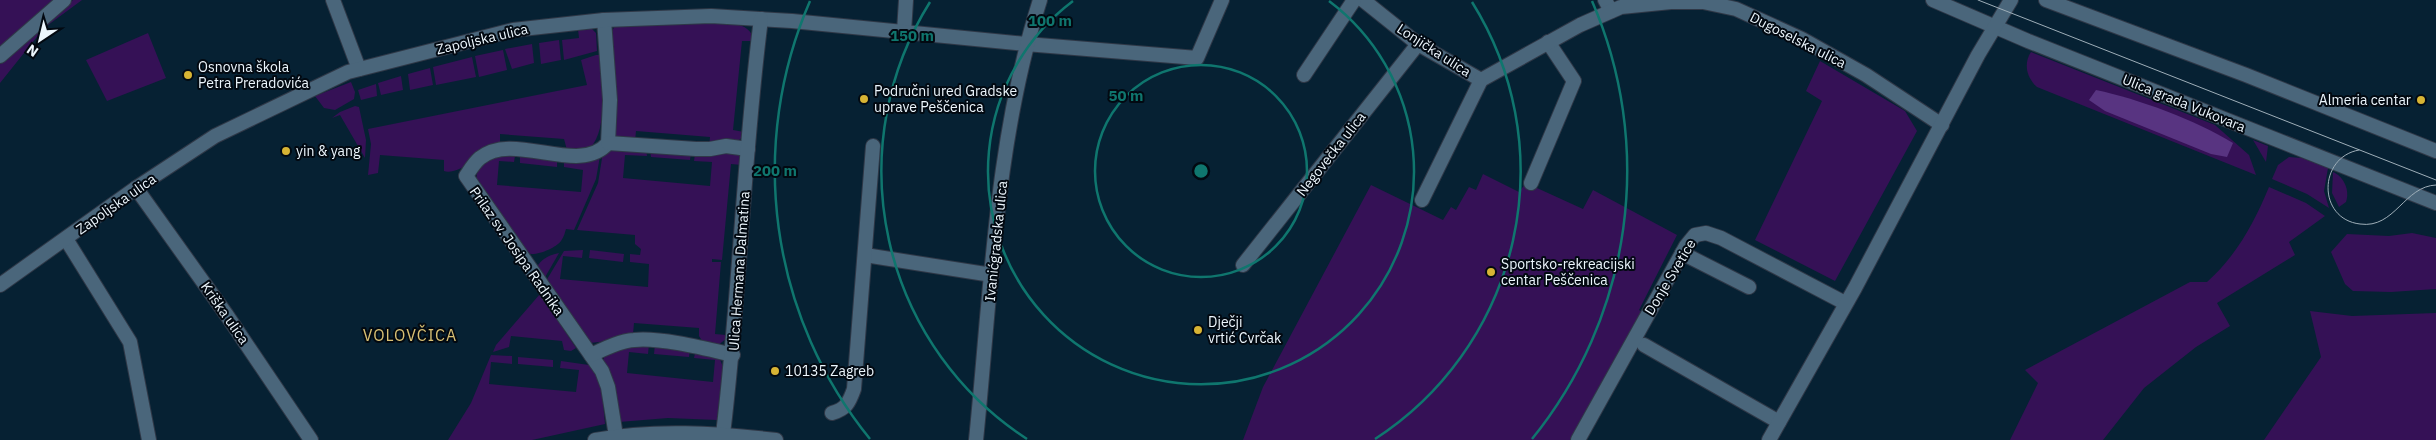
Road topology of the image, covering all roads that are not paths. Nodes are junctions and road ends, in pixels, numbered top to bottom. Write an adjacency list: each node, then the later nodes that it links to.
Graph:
1 (64, 0): 19 (street)
2 (333, 0): 20 (street)
3 (906, 0): 15 (street)
4 (1040, 0): 17 (street, Ivanićgradska ulica)
5 (1222, 0): 17 (street)
6 (1354, 0): 21 (street)
7 (1363, 0): 18 (street, Lonjička ulica)
8 (1933, 0): 14 (street, Ulica grada Vukovara)
9 (2011, 0): 14 (street)
10 (2046, 0): 27 (street)
11 (1608, 6): 16 (street, Dugoselska ulica); 23 (street, Dugoselska ulica)
12 (761, 19): 13 (street, Zapoljska ulica); 15 (street, Zapoljska ulica); 26 (street, Ulica Hermana Dalmatina)
13 (604, 20): 20 (street, Zapoljska ulica); 24 (street)
14 (1996, 26): 23 (street); 31 (street, Ulica grada Vukovara)
15 (904, 32): 17 (street, Zapoljska ulica)
16 (1548, 42): 22 (street, Dugoselska ulica); 28 (street)
17 (1026, 44): 36 (street, Ivanićgradska ulica)
18 (1418, 44): 22 (street, Lonjička ulica); 35 (street, Negovečka ulica)
19 (0, 56)
20 (359, 69): 29 (street, Zapoljska ulica)
21 (1304, 75)
22 (1481, 80): 30 (street)
23 (1942, 125): 39 (street)
24 (608, 144): 26 (street); 42 (street, Prilaz sv. Josipa Radnika)
25 (873, 146): 34 (street)
26 (748, 148): 41 (street, Ulica Hermana Dalmatina)
27 (2436, 151)
28 (1530, 183)
29 (136, 188): 32 (street, Zapoljska ulica); 48 (street, Kriška ulica)
30 (1422, 200)
31 (2436, 203)
32 (66, 239): 37 (street, Zapoljska ulica); 47 (street)
33 (1682, 253): 38 (street); 39 (street, Donje Svetice); 52 (street, Donje Svetice)
34 (864, 255): 36 (street); 43 (street)
35 (1243, 265)
36 (992, 275): 51 (street, Ivanićgradska ulica)
37 (0, 285)
38 (1749, 287)
39 (1845, 303): 44 (street)
40 (1644, 344): 44 (street)
41 (733, 355): 42 (street); 45 (street, Ulica Hermana Dalmatina)
42 (591, 356): 46 (street, Prilaz sv. Josipa Radnika)
43 (832, 413)
44 (1779, 422): 53 (street)
45 (723, 434): 46 (street); 50 (street)
46 (616, 436): 49 (street)
47 (148, 440)
48 (311, 440)
49 (595, 440)
50 (776, 440)
51 (976, 440)
52 (1578, 440)
53 (1769, 440)

